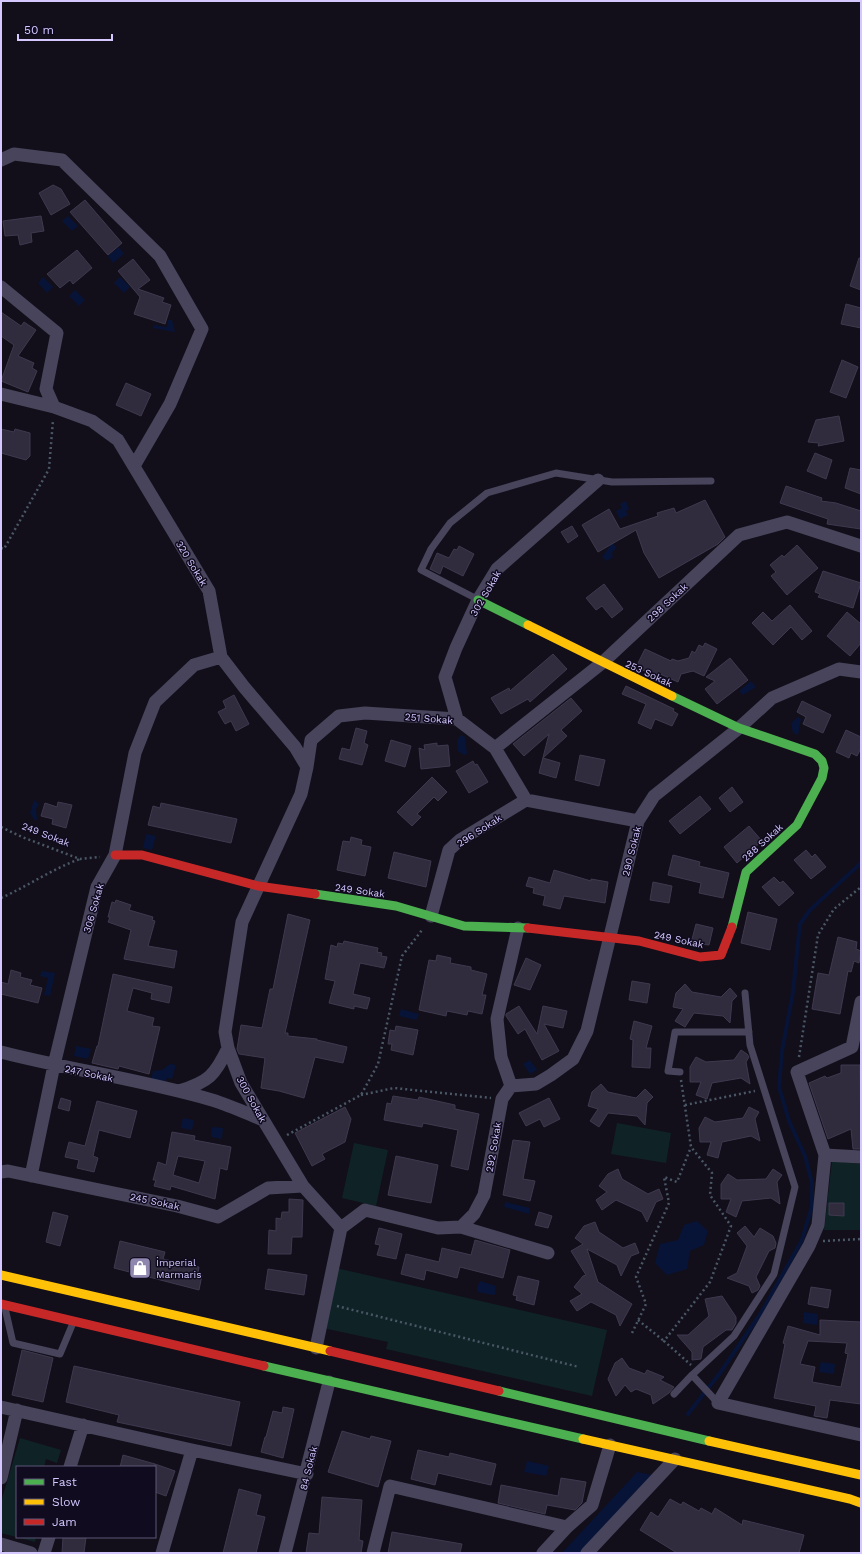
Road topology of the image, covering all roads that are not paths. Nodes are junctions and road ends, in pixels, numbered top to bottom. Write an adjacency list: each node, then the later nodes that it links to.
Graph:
1 (1, 160): 5 (street)
2 (1, 287): 4 (street)
3 (1, 394): 4 (street, 320 Sokak)
4 (54, 407): 5 (street, 320 Sokak)
5 (134, 466): 10 (street, 320 Sokak)
6 (598, 480): 7 (lane); 9 (street, 302 Sokak); 9 (lane)
7 (711, 481)
8 (861, 546): 11 (street, 298 Sokak)
9 (478, 600): 11 (main road, 253 Sokak); 13 (street, 302 Sokak)
10 (221, 657): 17 (street, 320 Sokak); 20 (street, 306 Sokak)
11 (602, 663): 14 (main road, 253 Sokak); 15 (street, 298 Sokak)
12 (861, 672): 14 (street, 290 Sokak)
13 (457, 720): 15 (street, 251 Sokak); 17 (street, 251 Sokak)
14 (739, 728): 16 (main road, 253 Sokak); 19 (street, 290 Sokak)
15 (495, 748): 18 (street, 251 Sokak)
16 (816, 754): 25 (main road, 288 Sokak)
17 (307, 767): 21 (street, 300 Sokak)
18 (526, 800): 19 (street); 22 (street, 296 Sokak)
19 (638, 821): 24 (street, 290 Sokak)
20 (115, 855): 21 (main road, 249 Sokak); 33 (street, 306 Sokak)
21 (258, 886): 22 (main road, 249 Sokak); 30 (street, 300 Sokak)
22 (431, 916): 23 (main road, 249 Sokak)
23 (518, 928): 24 (main road, 249 Sokak); 35 (street)
24 (609, 938): 25 (main road, 249 Sokak); 35 (street, 290 Sokak)
25 (721, 955)
26 (745, 993): 29 (lane)
27 (861, 1002): 28 (street)
28 (859, 1019): 31 (street)
29 (749, 1032): 34 (lane); 50 (lane)
30 (228, 1048): 36 (street, 247 Sokak); 37 (street, 300 Sokak)
31 (856, 1048): 38 (street)
32 (1, 1052): 33 (street, 247 Sokak)
33 (54, 1065): 36 (street, 247 Sokak); 41 (street, 306 Sokak)
34 (680, 1072)
35 (511, 1086): 43 (street, 292 Sokak)
36 (178, 1091): 37 (street, 247 Sokak)
37 (263, 1120): 42 (street, 300 Sokak)
38 (825, 1155): 39 (street); 53 (street)
39 (861, 1157)
40 (1, 1172): 41 (street, 245 Sokak)
41 (31, 1176): 42 (street, 245 Sokak)
42 (303, 1186): 44 (street, 300 Sokak)
43 (461, 1227): 44 (street); 45 (street)
44 (341, 1228): 49 (street)
45 (548, 1253)
46 (1, 1275): 49 (main road)
47 (3, 1305): 48 (main road); 48 (lane)
48 (74, 1322): 51 (main road)
49 (316, 1348): 63 (main road)
50 (694, 1373): 52 (lane); 53 (lane)
51 (329, 1382): 58 (main road); 62 (street, 84 Sokak)
52 (674, 1394)
53 (715, 1400): 57 (street)
54 (1, 1407): 55 (street)
55 (17, 1410): 56 (street); 64 (street)
56 (83, 1425): 59 (street); 61 (street)
57 (861, 1435)
58 (610, 1445): 60 (main road); 66 (street)
59 (192, 1450): 62 (street); 71 (street)
60 (675, 1459): 65 (main road); 75 (street)
61 (70, 1466)
62 (307, 1474): 72 (street, 84 Sokak)
63 (861, 1475)
64 (1, 1478)
65 (861, 1503)
66 (567, 1527): 73 (street); 74 (street)
67 (49, 1538): 70 (street)
68 (1, 1544): 69 (street)
69 (31, 1553)
70 (44, 1553)
71 (162, 1553)
72 (285, 1553)
73 (373, 1553)
74 (543, 1553)
75 (587, 1553)

